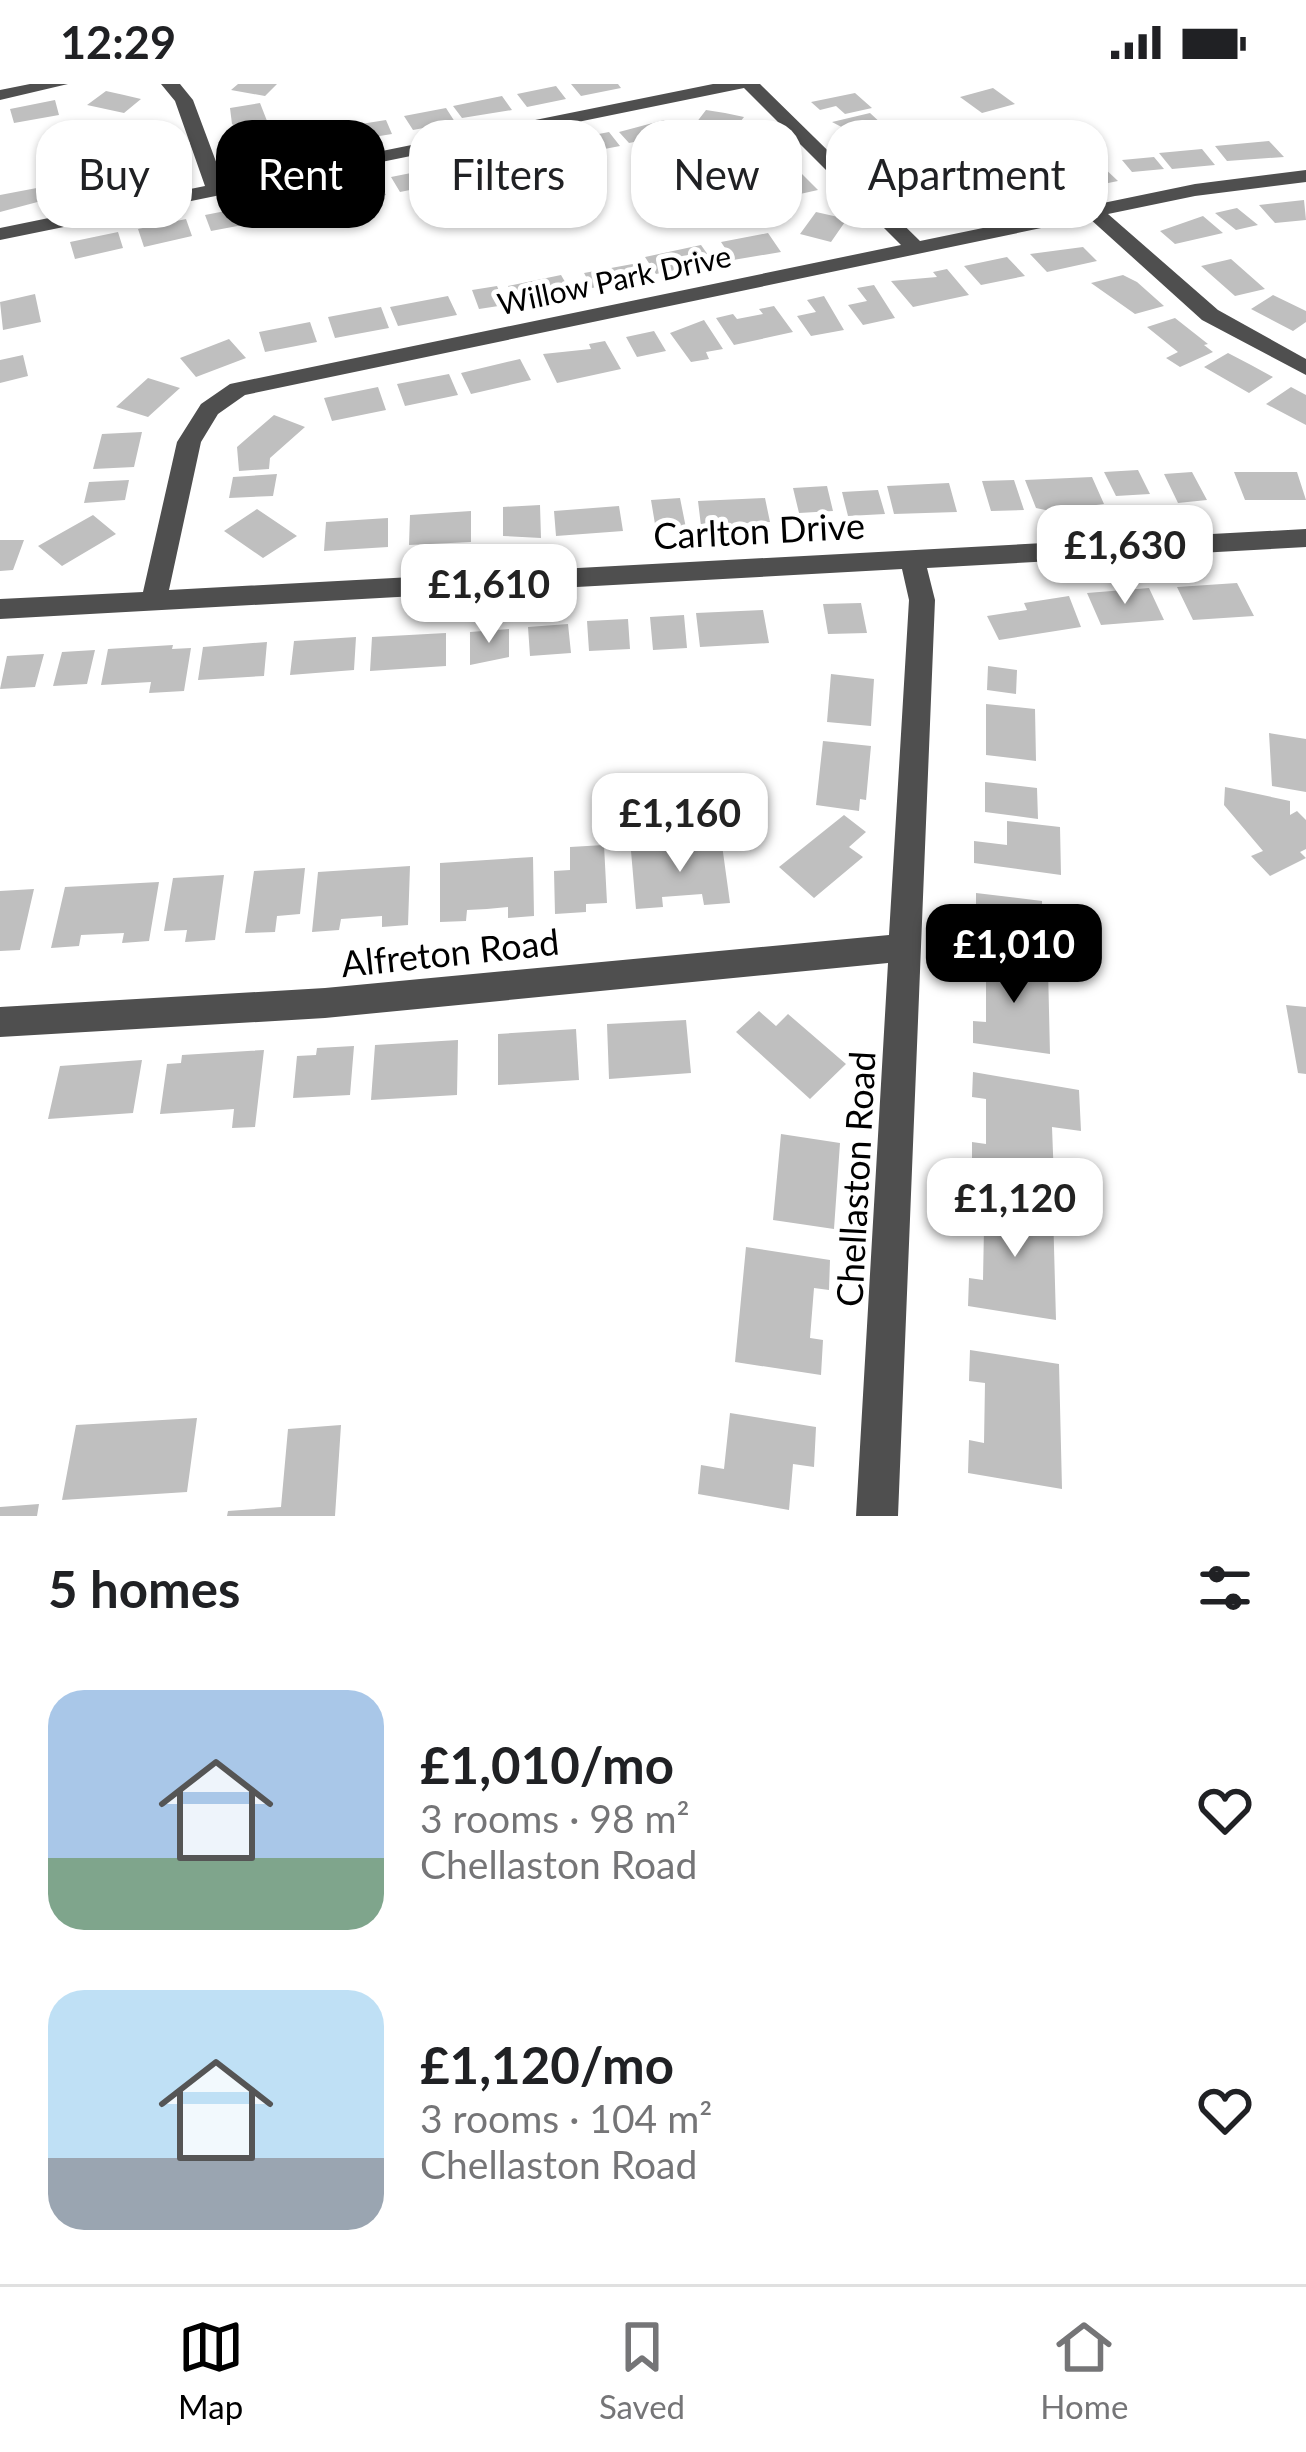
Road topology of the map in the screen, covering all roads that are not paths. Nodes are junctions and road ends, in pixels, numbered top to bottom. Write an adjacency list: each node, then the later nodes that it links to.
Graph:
1 (59, 84): 5 (street)
2 (170, 84): 9 (street)
3 (740, 84): 7 (street)
4 (750, 84): 14 (street)
5 (33, 86): 6 (street)
6 (0, 95)
7 (385, 155)
8 (1306, 176): 10 (street, Willow Park Drive)
9 (216, 189): 13 (street)
10 (1108, 208)
11 (1108, 224): 15 (street)
12 (1009, 228): 14 (street, Willow Park Drive)
13 (0, 234)
14 (915, 247): 18 (street, Willow Park Drive)
15 (1306, 368)
16 (1306, 538): 17 (street, Carlton Drive)
17 (912, 559): 18 (street, Carlton Drive); 20 (street, Chellaston Road)
18 (154, 600): 19 (street, Carlton Drive)
19 (0, 610)
20 (906, 946): 21 (street, Alfreton Road); 22 (street, Chellaston Road)
21 (0, 1022)
22 (877, 1516)

